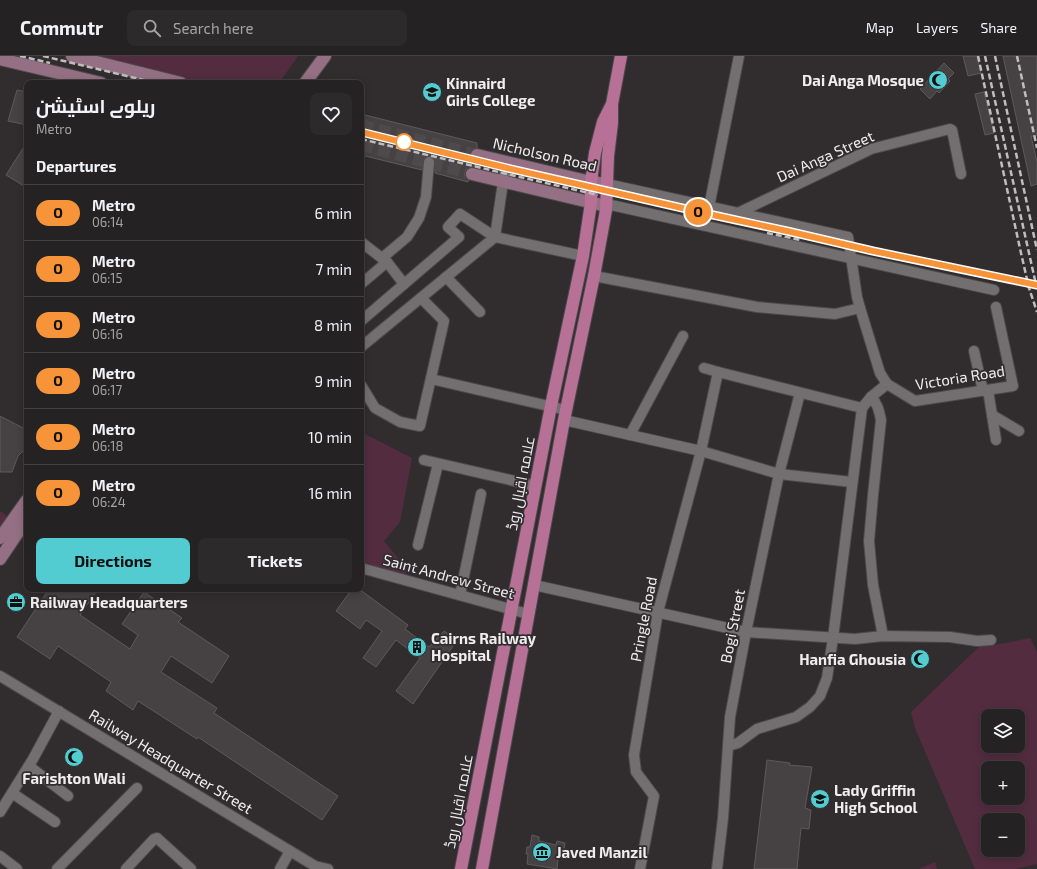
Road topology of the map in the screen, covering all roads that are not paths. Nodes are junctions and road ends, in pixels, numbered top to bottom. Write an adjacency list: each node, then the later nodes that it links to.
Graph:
1 (72, 56): 5 (main road)
2 (325, 56): 9 (main road)
3 (621, 56): 10 (main road, علامہ اقبال روڈ)
4 (739, 56): 21 (street)
5 (87, 58): 8 (main road)
6 (0, 59): 7 (main road)
7 (87, 80)
8 (170, 80)
9 (307, 80)
10 (612, 104): 17 (main road, علامہ اقبال روڈ); 18 (main road, علامہ اقبال روڈ)
11 (477, 155): 13 (main road, Nicholson Road)
12 (429, 162): 27 (street)
13 (507, 162): 16 (street); 17 (main road, Nicholson Road)
14 (472, 174): 16 (main road)
15 (961, 174): 22 (street, Dai Anga Street)
16 (503, 182): 19 (main road); 23 (street)
17 (591, 182): 18 (main road, Nicholson Road); 19 (main road, علامہ اقبال روڈ)
18 (606, 184): 20 (main road, علامہ اقبال روڈ); 21 (street)
19 (591, 203): 20 (main road); 25 (main road, علامہ اقبال روڈ)
20 (606, 206): 26 (street); 28 (main road, علامہ اقبال روڈ)
21 (709, 207): 22 (street)
22 (738, 213): 26 (street)
23 (495, 237): 25 (street); 29 (street); 31 (street)
24 (364, 244): 27 (street)
25 (583, 256): 49 (main road, علامہ اقبال روڈ)
26 (851, 258): 32 (street); 35 (street)
27 (385, 260): 30 (street); 31 (street)
28 (594, 276): 35 (street); 51 (main road, علامہ اقبال روڈ)
29 (446, 277): 33 (street); 36 (street)
30 (364, 281)
31 (404, 284): 37 (street)
32 (994, 290)
33 (421, 298): 39 (street); 43 (street)
34 (996, 307): 46 (street, Victoria Road)
35 (860, 308): 44 (street)
36 (480, 312)
37 (364, 319)
38 (683, 336): 54 (street)
39 (364, 342)
40 (974, 351): 46 (street)
41 (704, 368): 42 (street)
42 (718, 372): 47 (street); 56 (street, Pringle Road)
43 (431, 379): 45 (street); 49 (street)
44 (886, 384): 46 (street, Victoria Road); 48 (street)
45 (364, 390)
46 (986, 391): 52 (street)
47 (800, 393): 50 (street); 59 (street, Bogi Street)
48 (871, 397): 50 (street); 75 (street)
49 (551, 406): 51 (street); 61 (main road, علامہ اقبال روڈ)
50 (862, 408): 60 (street)
51 (565, 415): 54 (street); 69 (main road, علامہ اقبال روڈ)
52 (992, 415): 53 (street); 55 (street)
53 (1019, 431)
54 (630, 435): 56 (street)
55 (996, 440)
56 (700, 452): 59 (street); 72 (street, Pringle Road)
57 (424, 460): 58 (street)
58 (438, 464): 61 (street); 66 (street)
59 (779, 474): 60 (street); 74 (street, Bogi Street)
60 (852, 482): 76 (street)
61 (536, 486): 71 (main road, علامہ اقبال روڈ)
62 (481, 494): 70 (street)
63 (24, 505): 65 (main road)
64 (24, 524): 67 (main road)
65 (0, 538)
66 (418, 545)
67 (0, 559)
68 (364, 569): 70 (street, Saint Andrew Street)
69 (534, 585): 72 (street); 73 (main road, علامہ اقبال روڈ)
70 (460, 595): 71 (street, Saint Andrew Street)
71 (512, 609): 73 (street, Saint Andrew Street); 95 (main road, علامہ اقبال روڈ)
72 (658, 612): 74 (street); 97 (street, Pringle Road)
73 (528, 614): 96 (main road, علامہ اقبال روڈ)
74 (746, 632): 76 (street); 80 (street, Bogi Street)
75 (883, 636): 76 (street); 77 (street)
76 (834, 638): 80 (street)
77 (991, 640)
78 (0, 676): 79 (street, Railway Headquarter Street)
79 (58, 711): 81 (street); 87 (street, Railway Headquarter Street)
80 (728, 746): 98 (street, Bogi Street)
81 (29, 766): 83 (street); 84 (street)
82 (137, 788): 90 (street)
83 (12, 793): 85 (street); 86 (street)
84 (68, 796)
85 (0, 812)
86 (55, 822)
87 (290, 851): 93 (street); 94 (street, Railway Headquarter Street)
88 (0, 856): 89 (street)
89 (17, 869)
90 (57, 869)
91 (126, 869): 92 (street)
92 (191, 869)
93 (280, 869)
94 (328, 869)
95 (462, 869)
96 (482, 869)
97 (640, 869)
98 (716, 869)

